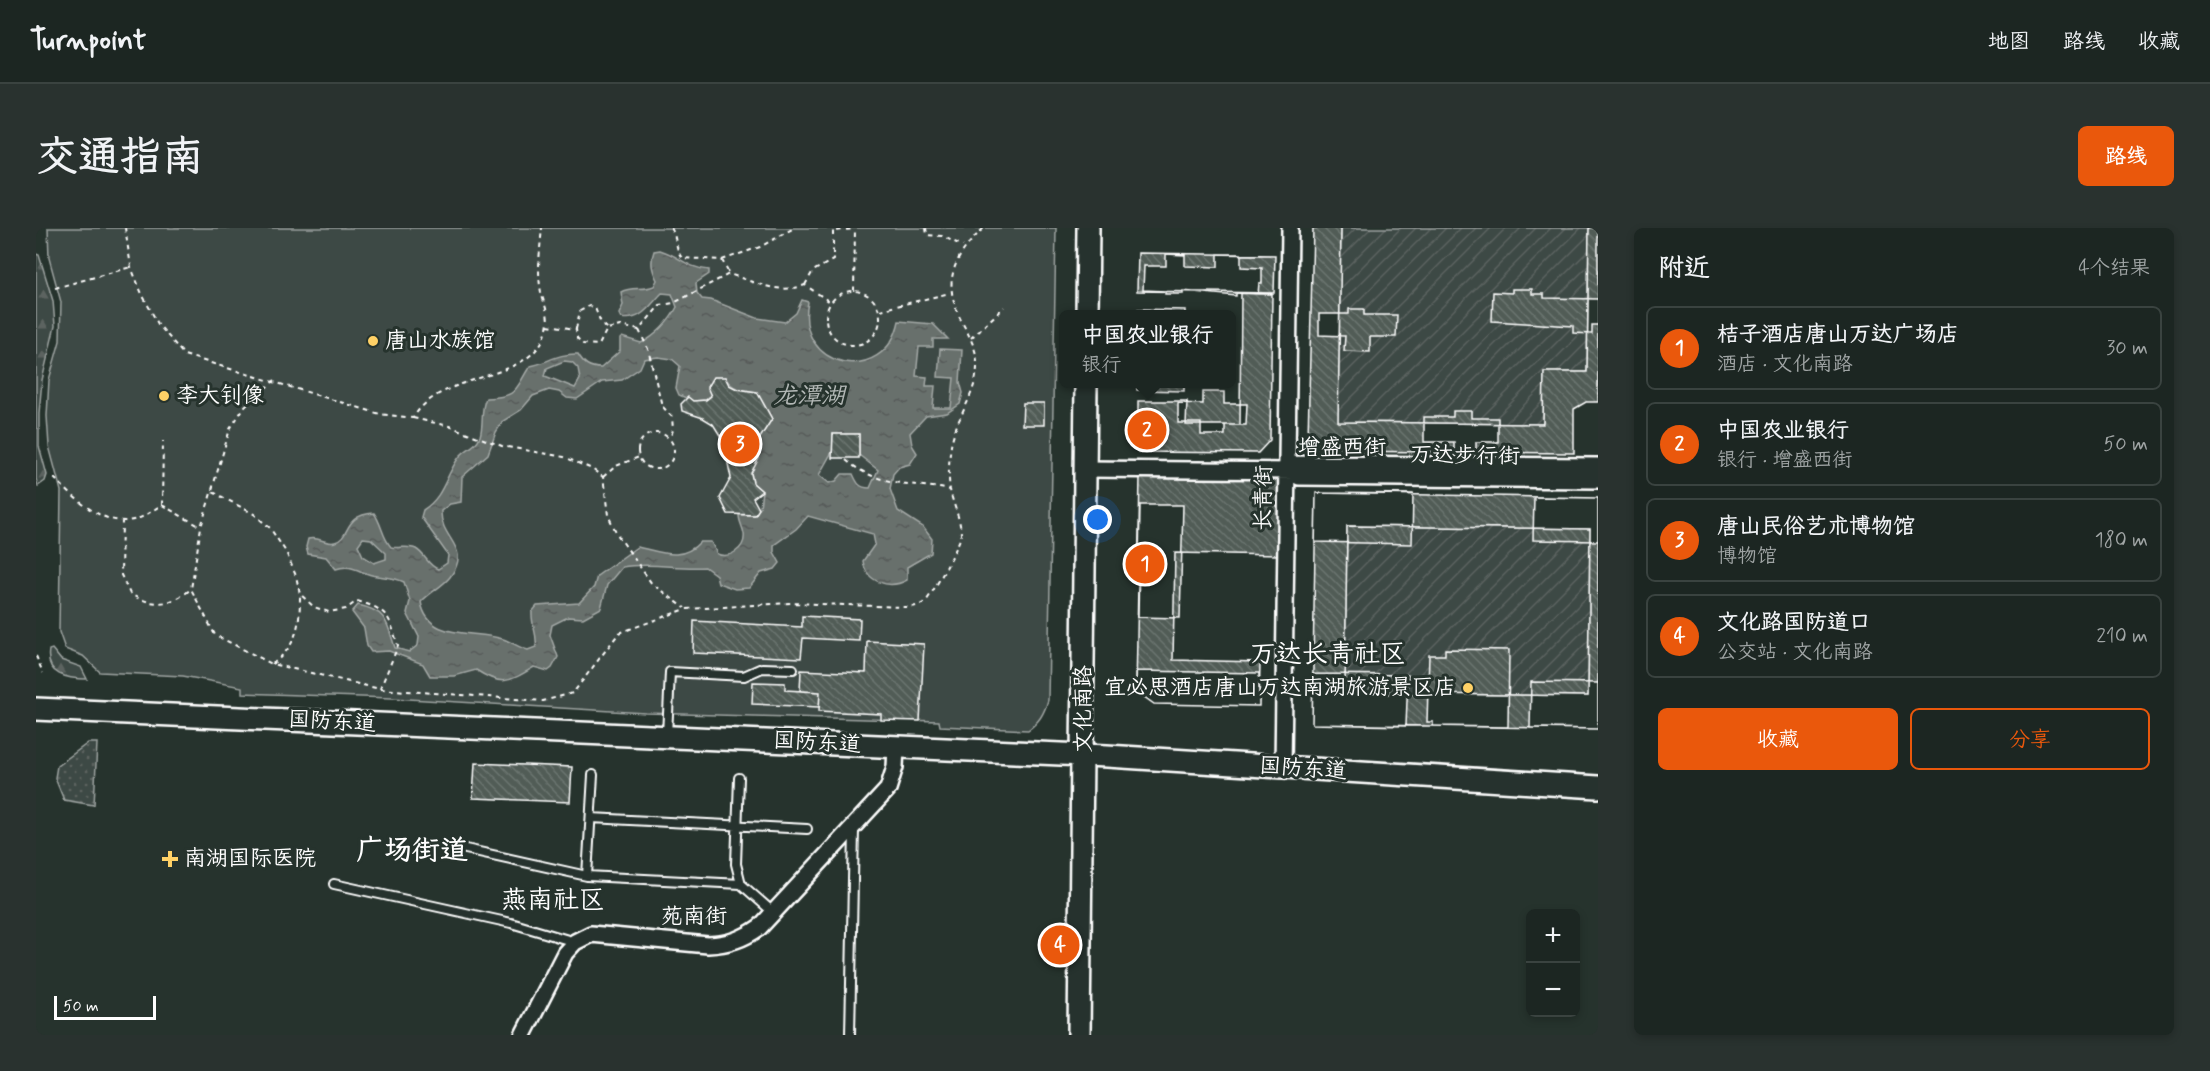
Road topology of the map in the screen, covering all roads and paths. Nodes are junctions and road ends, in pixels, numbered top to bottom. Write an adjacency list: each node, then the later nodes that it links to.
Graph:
1 (125, 228): 12 (path)
2 (542, 228): 22 (path)
3 (671, 228): 11 (path)
4 (794, 228): 11 (path)
5 (926, 228): 10 (path)
6 (984, 228): 10 (path)
7 (1088, 228): 21 (street)
8 (1290, 228): 36 (street, 长青街)
9 (855, 229): 14 (path); 16 (path)
10 (964, 246): 17 (path)
11 (722, 260): 13 (path)
12 (131, 267): 15 (path); 27 (path)
13 (729, 274): 14 (path); 25 (path)
14 (804, 285): 18 (path)
15 (55, 288)
16 (854, 291): 18 (path); 20 (path)
17 (951, 293): 20 (path); 26 (path)
18 (830, 302): 20 (path)
19 (1004, 307): 26 (path)
20 (880, 310)
21 (1087, 310)
22 (548, 325): 23 (path); 29 (path)
23 (576, 328): 24 (path); 24 (path)
24 (607, 329): 25 (path)
25 (639, 330): 30 (path)
26 (970, 339): 41 (path)
27 (275, 380): 29 (path); 42 (path)
28 (1086, 388): 35 (street, 文化南路)
29 (413, 418): 38 (path)
30 (670, 438): 32 (path); 32 (path)
31 (163, 441): 43 (path)
32 (639, 457): 38 (path)
33 (846, 460): 41 (path)
34 (1598, 466): 36 (street, 万达步行街)
35 (1085, 469): 36 (street, 增盛西街); 57 (street, 文化南路)
36 (1287, 471): 37 (street, 增盛西街); 40 (street, 万达步行街); 58 (street, 长青街)
37 (1598, 473)
38 (603, 477): 48 (path)
39 (54, 478): 44 (path)
40 (1598, 480)
41 (950, 490): 48 (path)
42 (213, 492): 45 (path); 47 (path)
43 (162, 504): 44 (path); 45 (path)
44 (122, 520): 46 (path)
45 (201, 527): 46 (path)
46 (191, 589): 50 (path)
47 (300, 594): 50 (path); 53 (path)
48 (686, 609): 53 (path)
49 (36, 656): 52 (path)
50 (272, 664): 53 (path)
51 (794, 669): 55 (lane)
52 (43, 674)
53 (380, 689)
54 (36, 709): 55 (street, 国防东道)
55 (667, 737): 56 (street, 国防东道)
56 (897, 747): 57 (street, 国防东道); 64 (street, 苑南街)
57 (1083, 756): 58 (street, 国防东道); 74 (street, 文化南路)
58 (1283, 768): 61 (street, 国防东道)
59 (593, 775): 62 (lane)
60 (739, 778): 63 (lane)
61 (1598, 787)
62 (591, 818): 63 (lane); 67 (lane)
63 (737, 825): 65 (lane); 69 (lane)
64 (854, 827): 70 (street, 苑南街); 73 (lane)
65 (807, 829)
66 (461, 848): 67 (lane)
67 (587, 876): 69 (lane)
68 (334, 884): 71 (lane)
69 (741, 884): 70 (lane)
70 (774, 913): 71 (street, 苑南街)
71 (575, 942): 72 (street)
72 (523, 1035)
73 (850, 1035)
74 (1078, 1035)

